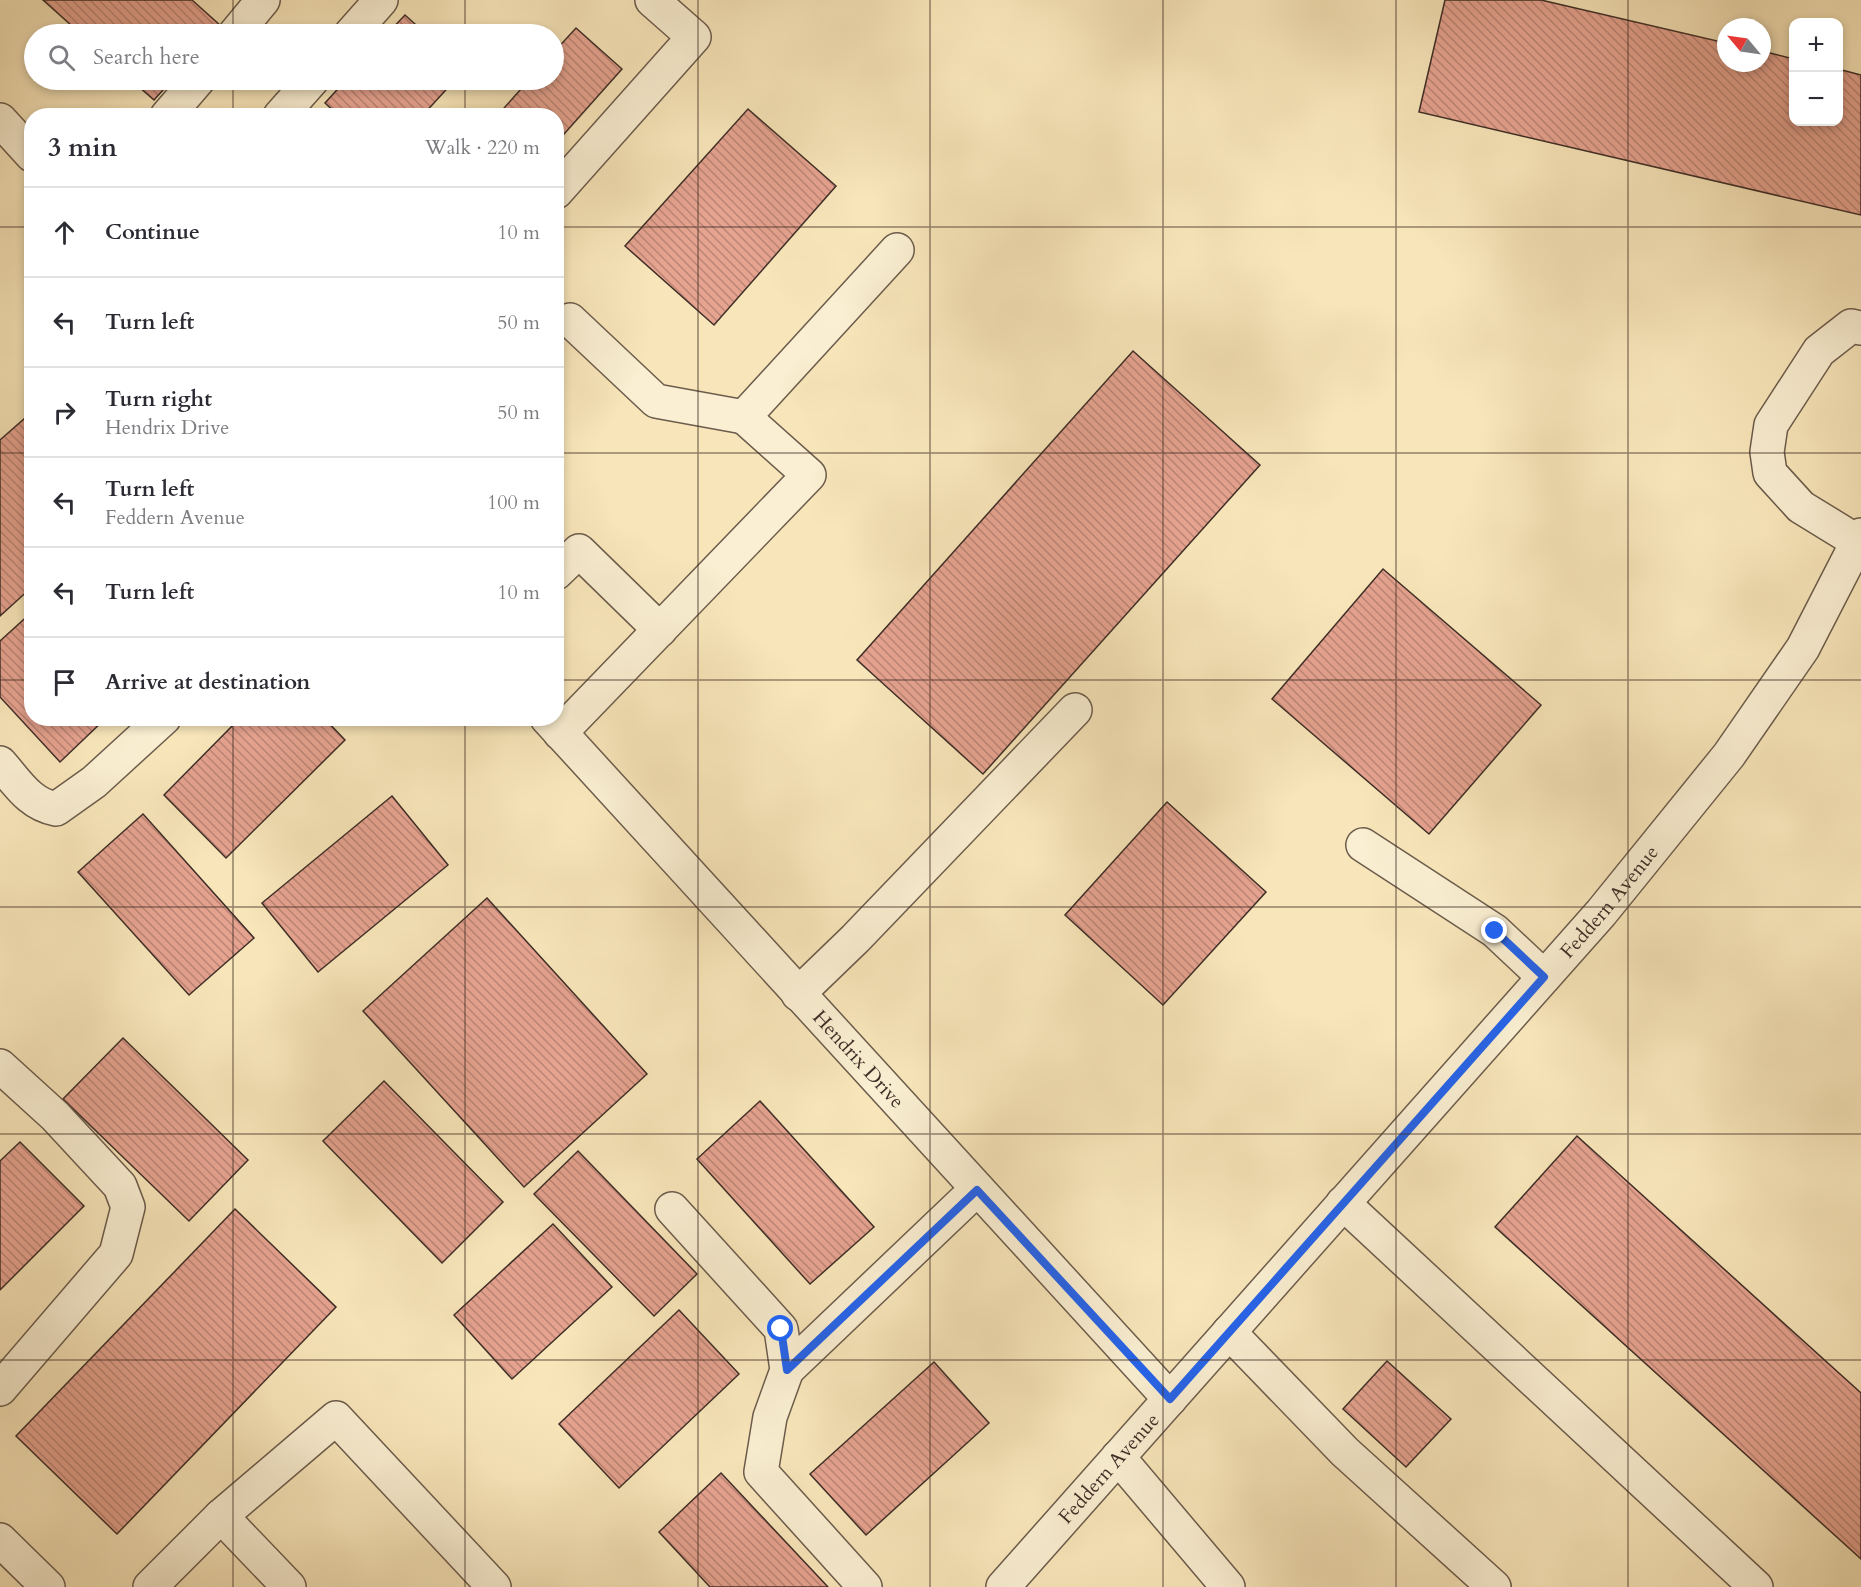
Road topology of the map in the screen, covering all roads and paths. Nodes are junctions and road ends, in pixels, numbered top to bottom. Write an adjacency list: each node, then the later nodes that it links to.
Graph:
1 (263, 0): 4 (street)
2 (381, 0): 5 (street)
3 (652, 0): 8 (street)
4 (243, 24)
5 (360, 24)
6 (189, 90): 7 (street)
7 (174, 108)
8 (564, 183)
9 (897, 250): 12 (street)
10 (570, 320): 12 (street)
11 (1861, 328): 13 (street)
12 (744, 417): 15 (street)
13 (1859, 539): 22 (street, Feddern Avenue)
14 (564, 565): 15 (street)
15 (660, 630): 17 (street)
16 (1074, 710): 23 (street)
17 (564, 717)
18 (155, 726): 20 (street)
19 (554, 726): 23 (street, Hendrix Drive)
20 (0, 763)
21 (1363, 845): 22 (street)
22 (1544, 977): 26 (street, Feddern Avenue)
23 (798, 994): 25 (street, Hendrix Drive)
24 (0, 1066): 30 (street)
25 (977, 1190): 29 (street); 31 (street, Hendrix Drive)
26 (1343, 1203): 28 (street, Feddern Avenue); 43 (street)
27 (672, 1209): 29 (street)
28 (1229, 1332): 31 (street, Feddern Avenue); 42 (street)
29 (787, 1370): 39 (street)
30 (0, 1389)
31 (1170, 1399): 32 (street, Feddern Avenue)
32 (1118, 1457): 40 (street, Feddern Avenue); 41 (street)
33 (221, 1516): 36 (street); 37 (street); 38 (street)
34 (0, 1540): 35 (street)
35 (48, 1587)
36 (150, 1587)
37 (289, 1587)
38 (494, 1587)
39 (865, 1587)
40 (1003, 1587)
41 (1228, 1587)
42 (1494, 1587)
43 (1756, 1587)

